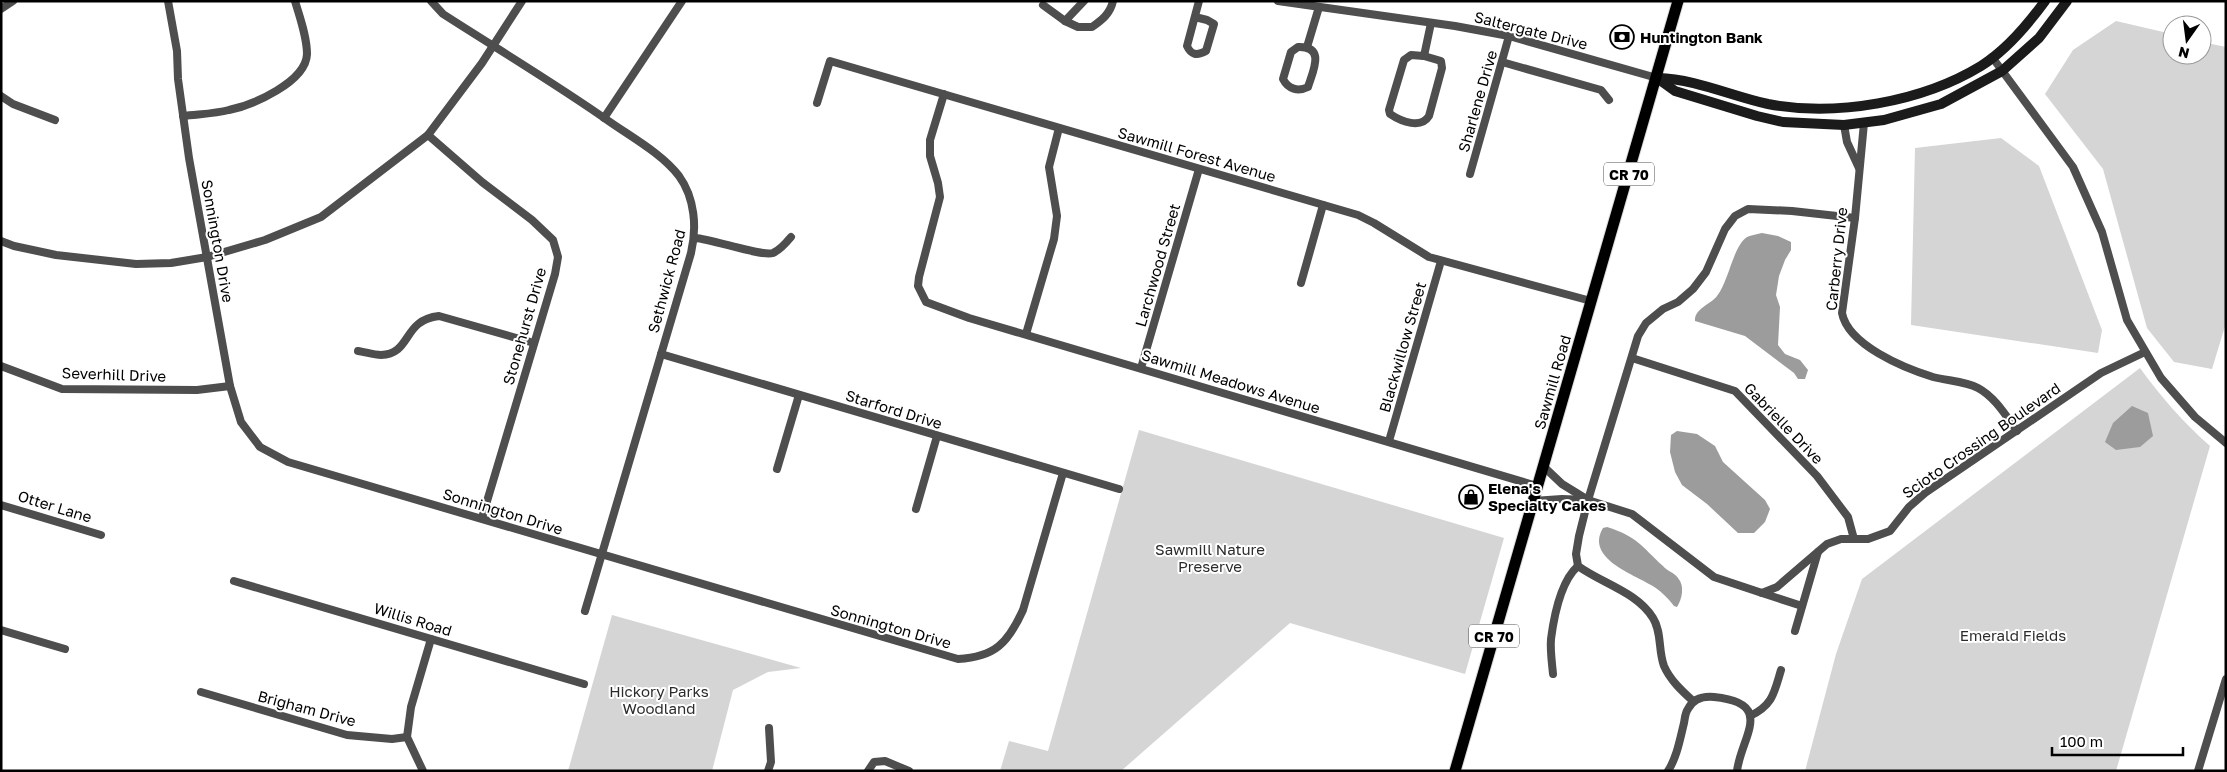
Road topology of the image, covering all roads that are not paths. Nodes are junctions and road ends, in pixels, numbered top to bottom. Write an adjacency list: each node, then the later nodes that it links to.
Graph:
1 (13, 1): 16 (street)
2 (168, 1): 32 (street, Sonnington Drive)
3 (295, 1): 32 (street)
4 (430, 1): 21 (street, Sethwick Road)
5 (522, 1): 21 (street)
6 (682, 1): 33 (street)
7 (1084, 1): 18 (street)
8 (1113, 1): 18 (street)
9 (1199, 1): 17 (street)
10 (1278, 1): 15 (street, Saltergate Drive)
11 (1678, 1): 27 (main road, Sawmill Road / CR 70)
12 (2045, 1): 24 (main road)
13 (2067, 1): 26 (main road)
14 (1044, 5): 18 (street)
15 (1319, 7): 19 (street, Saltergate Drive); 22 (street)
16 (1, 9)
17 (1195, 17): 17 (street)
18 (1065, 21)
19 (1430, 23): 20 (street, Saltergate Drive); 23 (street)
20 (1509, 36): 25 (street, Sharlene Drive); 27 (street, Saltergate Drive)
21 (492, 46): 33 (street, Sethwick Road); 38 (street)
22 (1307, 46): 22 (street)
23 (1424, 56): 23 (street)
24 (1992, 57): 26 (street); 27 (main road)
25 (1502, 62): 30 (street); 41 (street, Sharlene Drive)
26 (2002, 71): 35 (main road); 54 (street)
27 (1657, 78): 36 (main road); 50 (main road, Sawmill Road / CR 70)
28 (944, 94): 31 (street, Sawmill Forest Avenue); 37 (street, Sawmill Forest Avenue); 51 (street, Sawmill Meadows Avenue)
29 (1, 96): 34 (street)
30 (1609, 100)
31 (817, 103)
32 (183, 116): 47 (street, Sonnington Drive)
33 (604, 118): 45 (street, Sethwick Road)
34 (55, 120)
35 (1864, 123): 36 (main road); 39 (street, Carberry Drive)
36 (1844, 125): 39 (street, Carberry Drive)
37 (1059, 128): 40 (street, Sawmill Forest Avenue); 51 (street)
38 (428, 135): 47 (street); 52 (street, Stonehurst Drive)
39 (1859, 168): 43 (street, Carberry Drive)
40 (1199, 169): 42 (street, Sawmill Forest Avenue); 58 (street, Larchwood Street)
41 (1470, 174)
42 (1323, 206): 48 (street, Sawmill Forest Avenue); 49 (street)
43 (1855, 218): 56 (street); 61 (street, Carberry Drive)
44 (791, 237): 45 (street)
45 (695, 238): 55 (street, Sethwick Road)
46 (1, 241): 47 (street)
47 (207, 257): 59 (street, Sonnington Drive)
48 (1441, 262): 50 (street, Sawmill Forest Avenue); 63 (street, Blackwillow Street)
49 (1301, 283)
50 (1591, 301): 65 (main road, Sawmill Road / CR 70)
51 (1026, 334): 58 (street, Sawmill Meadows Avenue)
52 (534, 343): 53 (street); 74 (street, Stonehurst Drive)
53 (358, 351)
54 (2146, 352): 61 (street, Scioto Crossing Boulevard); 64 (street)
55 (661, 354): 60 (street, Starford Drive); 78 (street, Sethwick Road)
56 (1632, 358): 70 (street); 76 (street, Gabrielle Drive)
57 (1, 366): 59 (street, Severhill Drive)
58 (1141, 368): 63 (street, Sawmill Meadows Avenue)
59 (230, 386): 74 (street, Sonnington Drive)
60 (799, 395): 62 (street, Starford Drive); 66 (street)
61 (2017, 431): 76 (street, Scioto Crossing Boulevard)
62 (937, 436): 67 (street, Starford Drive); 73 (street)
63 (1389, 441): 68 (street, Sawmill Meadows Avenue)
64 (2226, 442)
65 (1543, 466): 68 (main road, Sawmill Road / CR 70); 70 (street)
66 (777, 469)
67 (1063, 473): 69 (street, Starford Drive); 78 (street, Sonnington Drive)
68 (1537, 486): 71 (main road, Sawmill Road / CR 70)
69 (1119, 489)
70 (1588, 500): 71 (street); 79 (street); 81 (street)
71 (1533, 501): 101 (main road, Sawmill Road / CR 70)
72 (1, 504): 75 (street, Otter Lane)
73 (916, 509)
74 (482, 518): 78 (street, Sonnington Drive)
75 (101, 535)
76 (1854, 539): 77 (street, Scioto Crossing Boulevard)
77 (1818, 552): 81 (street, Scioto Crossing Boulevard); 82 (street)
78 (601, 555): 83 (street, Sethwick Road)
79 (1578, 566): 89 (street); 93 (street)
80 (234, 581): 86 (street, Willis Road)
81 (1762, 593): 82 (street)
82 (1802, 606): 85 (street)
83 (585, 611)
84 (1, 630): 87 (street)
85 (1795, 631)
86 (431, 640): 91 (street, Willis Road); 96 (street)
87 (65, 649)
88 (1781, 670): 94 (street)
89 (1553, 674)
90 (2226, 678): 104 (street)
91 (584, 684)
92 (201, 692): 96 (street, Brigham Drive)
93 (1693, 701): 94 (street); 102 (street)
94 (1750, 716): 103 (street)
95 (769, 728): 98 (street)
96 (408, 737): 97 (street)
97 (423, 771)
98 (768, 771)
99 (868, 771): 100 (street)
100 (909, 771)
101 (1455, 771)
102 (1668, 771)
103 (1736, 771)
104 (2198, 771)

